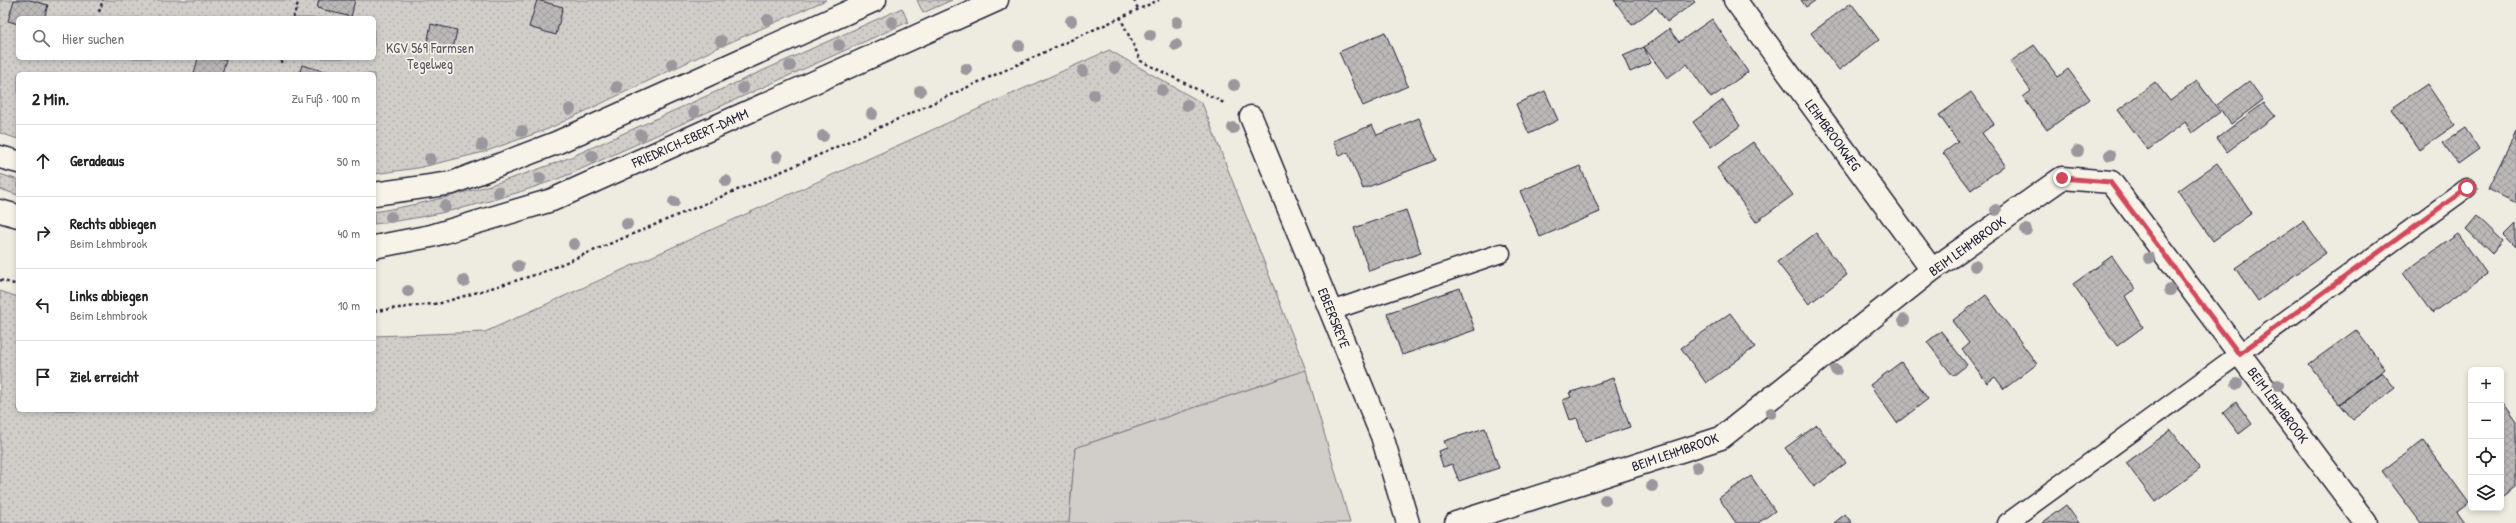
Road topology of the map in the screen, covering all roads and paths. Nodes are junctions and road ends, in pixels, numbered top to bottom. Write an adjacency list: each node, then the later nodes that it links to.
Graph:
1 (102, 0): 9 (path)
2 (299, 0): 10 (path)
3 (874, 0): 18 (street)
4 (997, 0): 21 (street, FRIEDRICH-EBERT-DAMM)
5 (1134, 0): 8 (path)
6 (1158, 0): 8 (path)
7 (1735, 0): 23 (street, LEHMBROOKWEG)
8 (1138, 9): 11 (path)
9 (99, 12)
10 (294, 16)
11 (1120, 17): 14 (path); 26 (path)
12 (281, 60): 13 (path)
13 (280, 63)
14 (1251, 117): 27 (street, EBEERSREYE)
15 (0, 158): 16 (street)
16 (16, 162)
17 (2467, 188): 28 (lane)
18 (376, 194)
19 (0, 211): 20 (street)
20 (16, 215)
21 (376, 247)
22 (1501, 253): 27 (lane)
23 (1932, 270): 28 (street, BEIM LEHMBROOK); 30 (street, BEIM LEHMBROOK)
24 (0, 280): 25 (path)
25 (16, 284)
26 (376, 311)
27 (1331, 311): 29 (street, EBEERSREYE)
28 (2239, 354): 31 (lane); 32 (street, BEIM LEHMBROOK)
29 (1408, 523)
30 (1456, 523)
31 (2007, 523)
32 (2366, 523)

